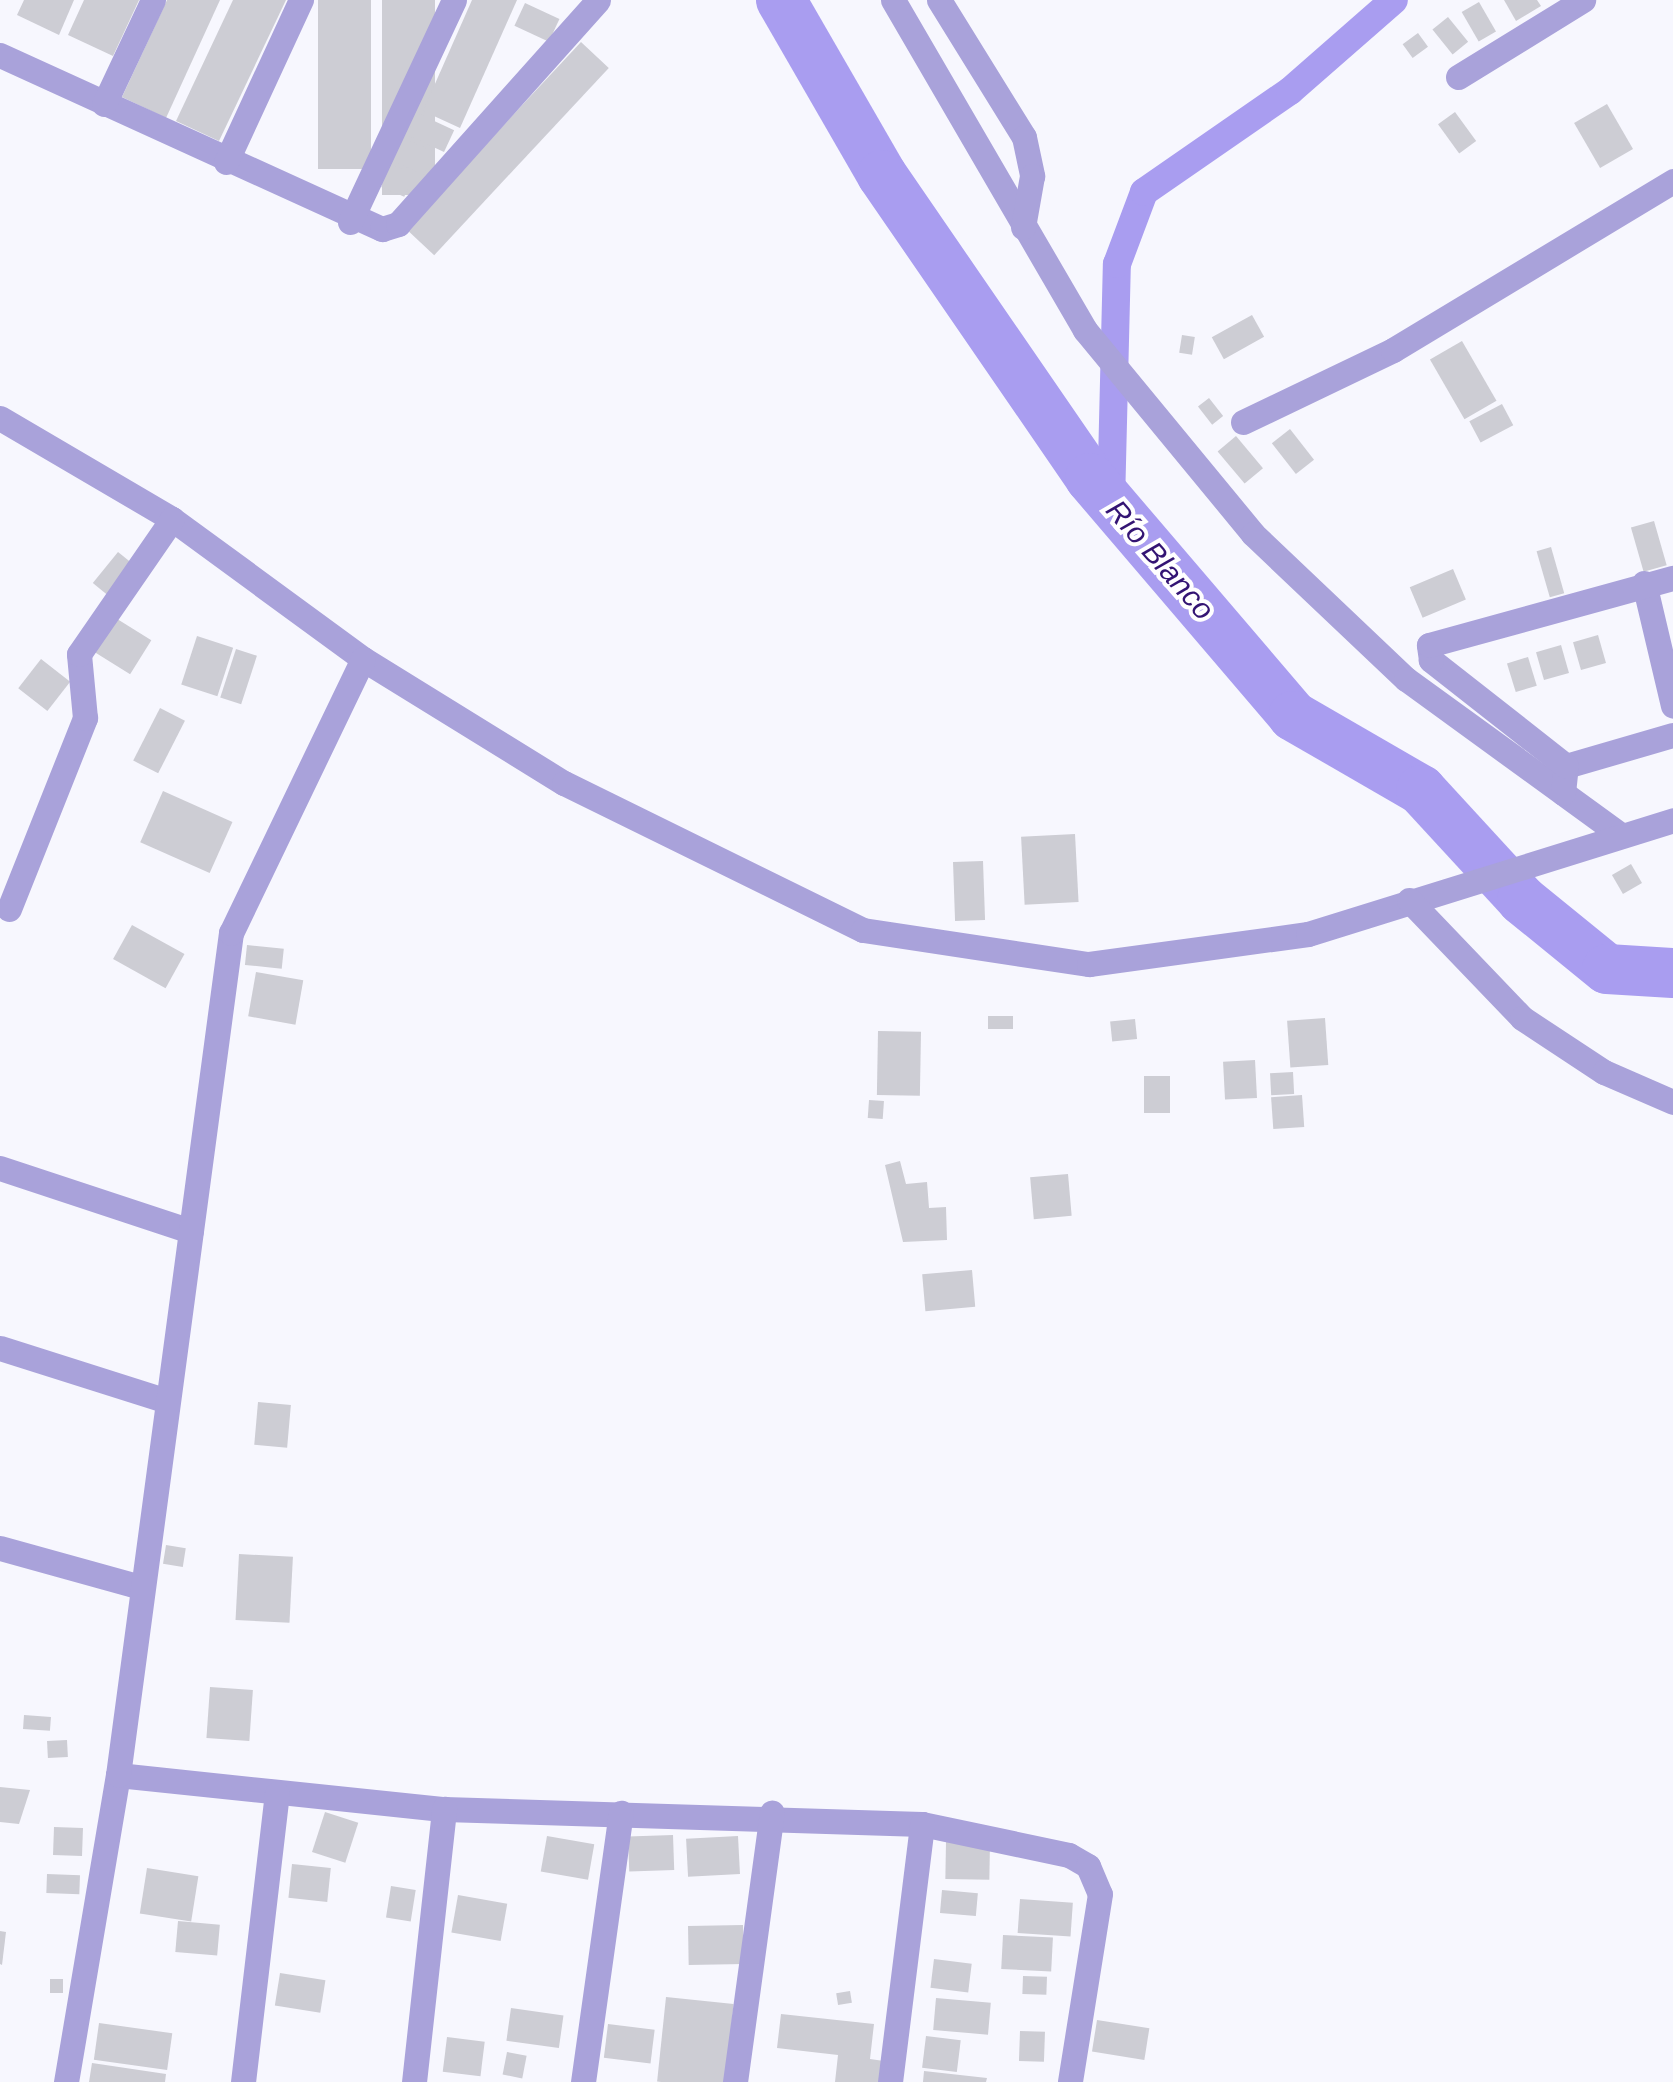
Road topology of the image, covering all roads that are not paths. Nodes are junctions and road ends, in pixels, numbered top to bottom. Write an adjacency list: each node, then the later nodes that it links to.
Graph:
1 (153, 0): 10 (street)
2 (301, 0): 11 (street)
3 (454, 0): 13 (street)
4 (598, 0): 13 (street)
5 (893, 0): 14 (street)
6 (938, 0): 14 (street)
7 (1583, 0): 9 (street)
8 (0, 55): 10 (street)
9 (1458, 76)
10 (104, 104): 11 (street)
11 (226, 162): 13 (street)
12 (1673, 182): 16 (street)
13 (350, 222)
14 (1023, 227): 24 (street)
15 (0, 418): 17 (street)
16 (1244, 422)
17 (172, 518): 20 (street); 28 (street)
18 (1673, 578): 19 (street)
19 (1644, 583): 21 (street); 23 (street)
20 (364, 659): 27 (street); 31 (street)
21 (1673, 706)
22 (1673, 735): 23 (street)
23 (1566, 766): 24 (street)
24 (1562, 794): 26 (street)
25 (1673, 820): 26 (street)
26 (1619, 834): 27 (street)
27 (1409, 900): 29 (street)
28 (9, 910)
29 (1673, 1102)
30 (0, 1168): 31 (street)
31 (191, 1231): 33 (street)
32 (0, 1348): 33 (street)
33 (167, 1400): 35 (street)
34 (0, 1548): 35 (street)
35 (141, 1587): 36 (street)
36 (118, 1774): 37 (street); 42 (street)
37 (277, 1794): 38 (street); 43 (street)
38 (444, 1809): 39 (street); 44 (street)
39 (621, 1812): 40 (street); 45 (street)
40 (772, 1813): 41 (street); 46 (street)
41 (922, 1824): 47 (street); 48 (street)
42 (66, 2082)
43 (243, 2082)
44 (414, 2082)
45 (583, 2082)
46 (736, 2082)
47 (890, 2082)
48 (1070, 2082)

